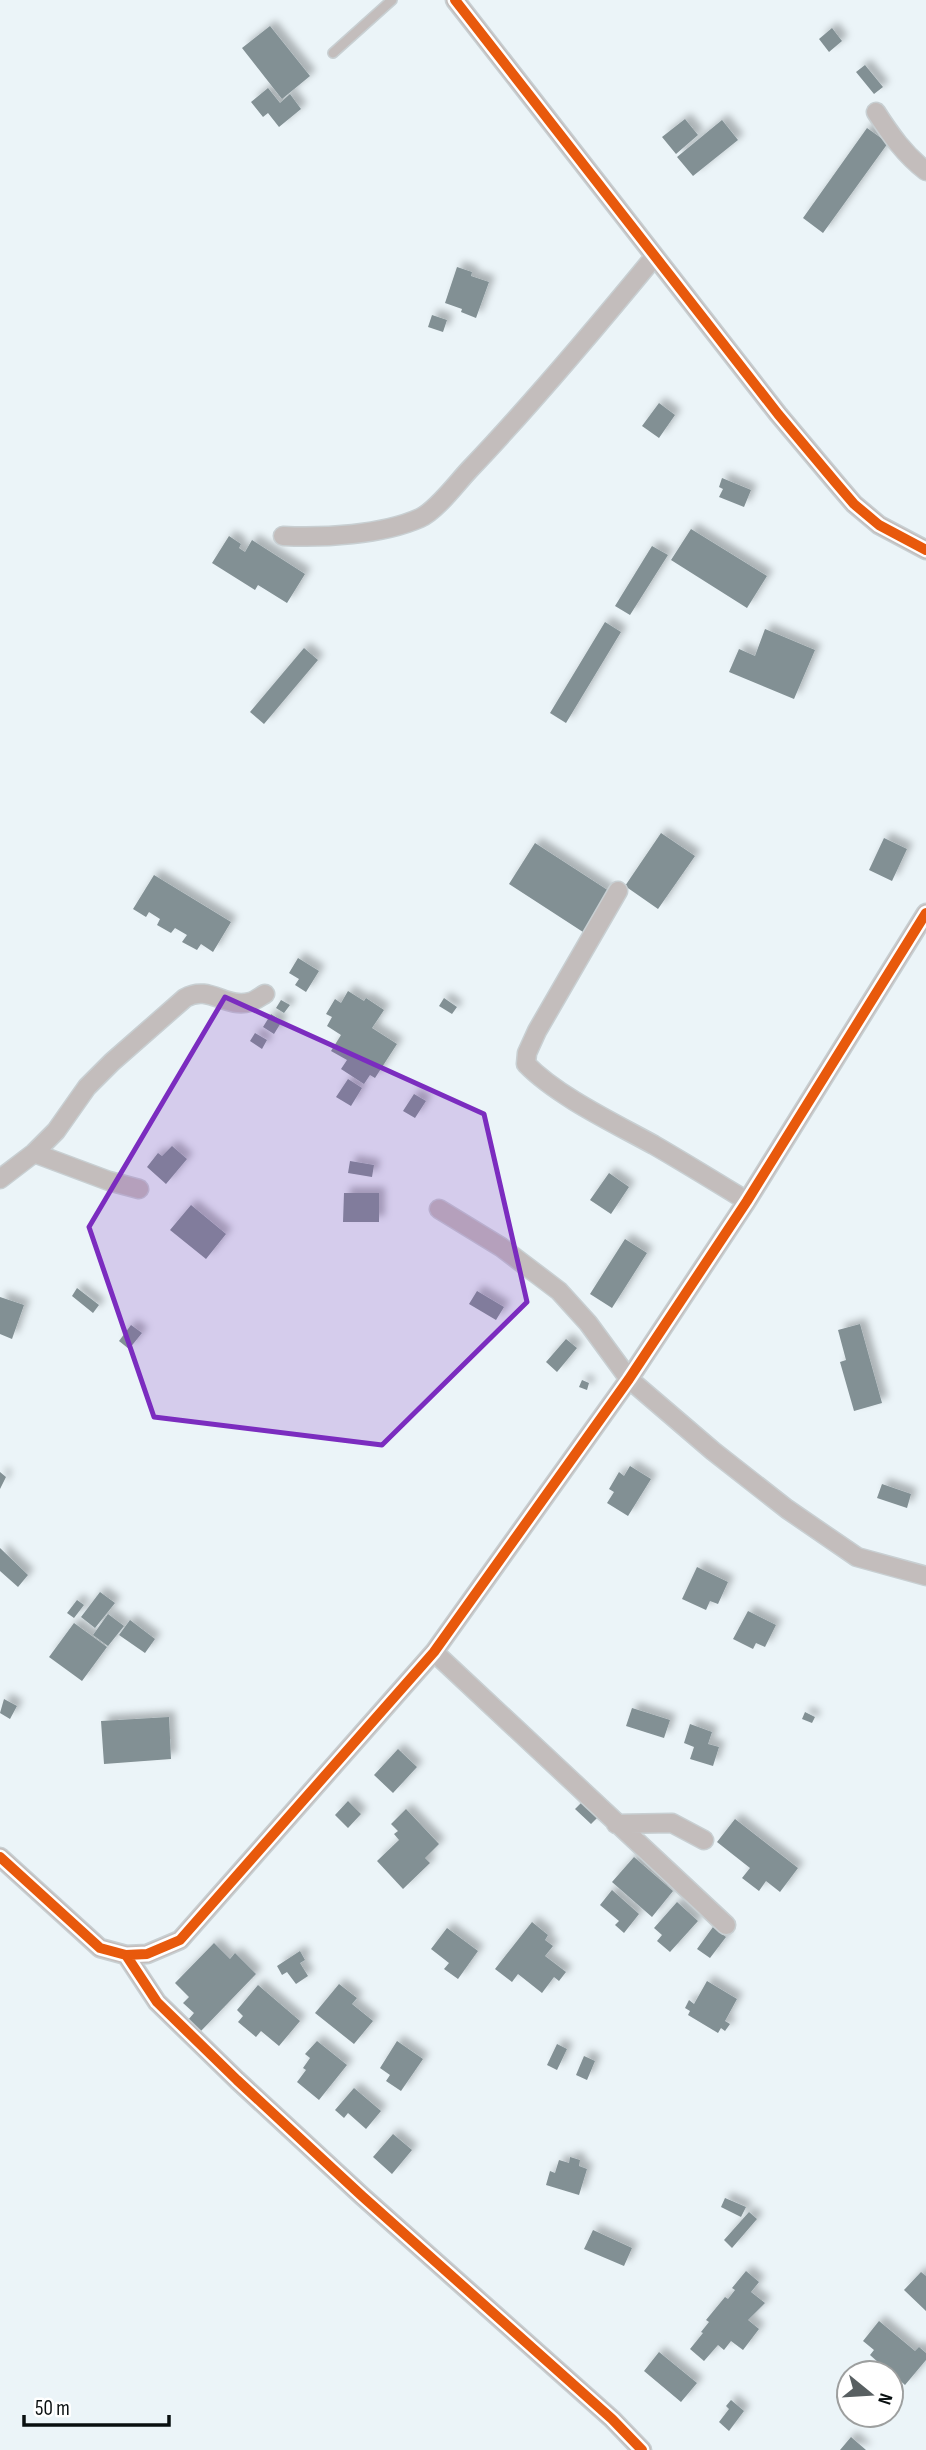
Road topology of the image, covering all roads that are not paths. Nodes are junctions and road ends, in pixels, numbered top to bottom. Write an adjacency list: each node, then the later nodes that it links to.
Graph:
1 (391, 0): 3 (lane)
2 (455, 0): 6 (street)
3 (333, 53)
4 (876, 111): 5 (street)
5 (926, 171)
6 (655, 256): 7 (street); 8 (street)
7 (283, 536)
8 (926, 550)
9 (618, 891): 15 (street)
10 (926, 913): 15 (street)
11 (265, 994): 12 (street)
12 (34, 1153): 13 (street); 14 (street)
13 (0, 1179)
14 (139, 1189)
15 (747, 1201): 17 (street)
16 (439, 1209): 17 (street)
17 (629, 1379): 18 (street); 19 (street)
18 (926, 1576)
19 (434, 1652): 20 (street); 24 (street)
20 (616, 1824): 21 (street); 23 (street)
21 (704, 1840)
22 (0, 1857): 24 (street)
23 (726, 1925)
24 (126, 1955): 25 (street)
25 (642, 2450)

